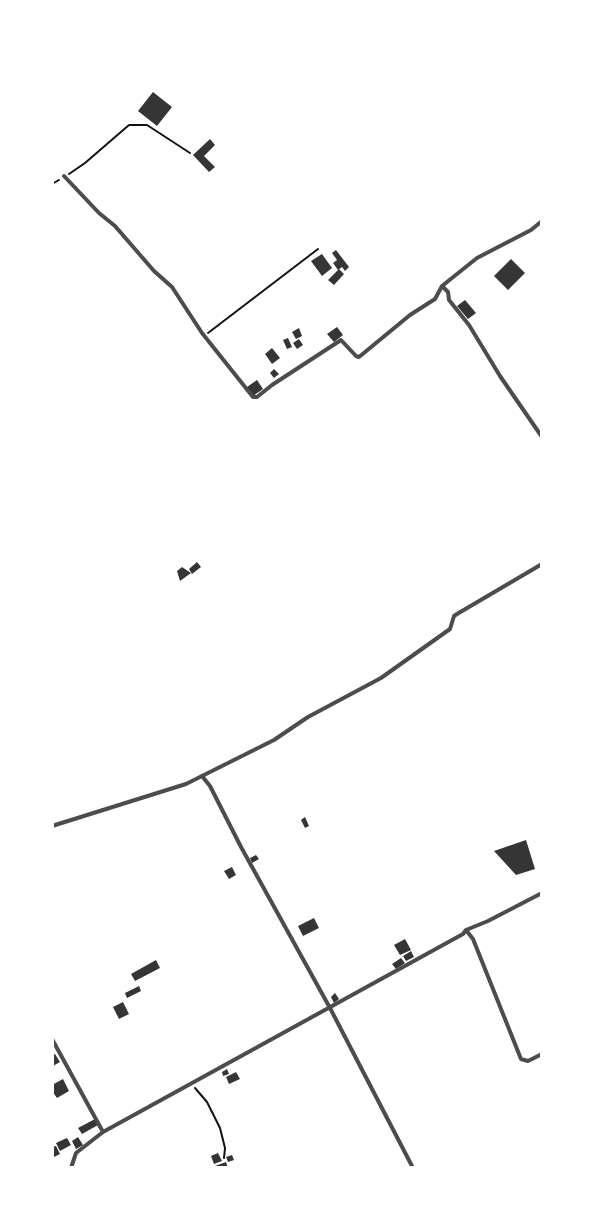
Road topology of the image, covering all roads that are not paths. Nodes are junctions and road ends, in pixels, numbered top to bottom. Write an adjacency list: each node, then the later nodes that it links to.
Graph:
1 (64, 176): 3 (street)
2 (542, 221): 3 (street)
3 (442, 286): 4 (street)
4 (542, 437)
5 (542, 564): 6 (street)
6 (202, 776): 7 (street); 10 (street)
7 (52, 826)
8 (542, 893): 9 (street)
9 (466, 930): 10 (street); 12 (street)
10 (330, 1008): 13 (street); 15 (street)
11 (52, 1039): 13 (street)
12 (542, 1054)
13 (104, 1132): 14 (street)
14 (71, 1168)
15 (413, 1168)

